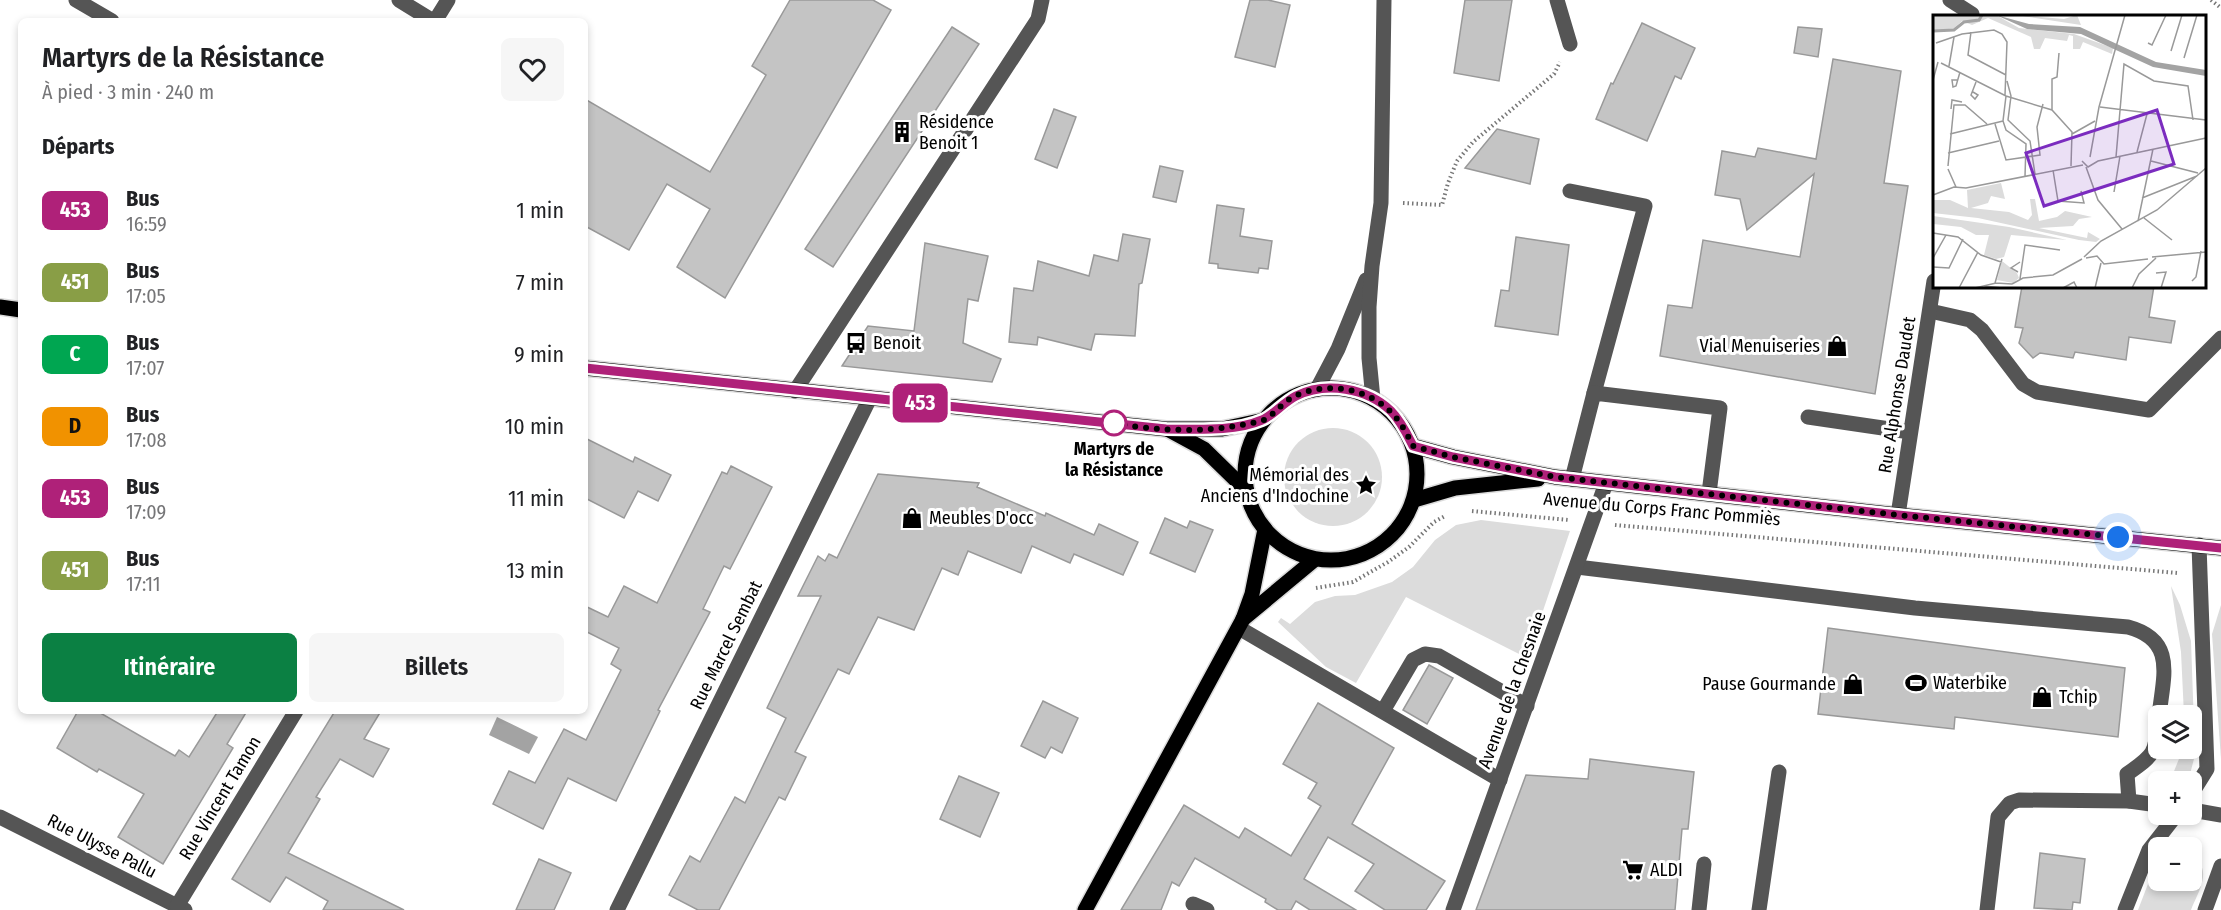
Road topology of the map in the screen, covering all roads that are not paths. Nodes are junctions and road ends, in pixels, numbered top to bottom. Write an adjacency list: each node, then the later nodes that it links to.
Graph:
1 (76, 0): 9 (street)
2 (399, 0): 10 (street)
3 (448, 0): 11 (street)
4 (1042, 0): 22 (street)
5 (1384, 0): 14 (street)
6 (1557, 0): 12 (street)
7 (1950, 0): 8 (street)
8 (1973, 10)
9 (107, 18)
10 (429, 18)
11 (436, 18)
12 (1570, 44)
13 (1570, 191): 23 (street)
14 (1372, 266): 21 (street); 25 (street)
15 (1934, 288): 18 (street, Rue Alphonse Daudet)
16 (0, 307): 17 (main road)
17 (18, 310)
18 (1930, 312): 19 (street); 29 (street, Rue Alphonse Daudet)
19 (2221, 338)
20 (588, 369): 22 (main road)
21 (1317, 389): 25 (main road); 27 (main road)
22 (795, 391): 24 (main road)
23 (1593, 393): 32 (street); 35 (street)
24 (870, 398): 28 (main road); 61 (street, Rue Marcel Sembat)
25 (1374, 399): 30 (main road)
26 (1808, 417): 29 (street)
27 (1264, 420): 28 (main road); 34 (main road)
28 (1166, 429): 34 (main road)
29 (1910, 432): 37 (street, Rue Alphonse Daudet)
30 (1413, 446): 31 (main road, Avenue du Corps Franc Pommiès); 36 (main road)
31 (1555, 477): 32 (main road, Avenue du Corps Franc Pommiès); 36 (main road, Avenue du Corps Franc Pommiès)
32 (1572, 479): 33 (main road, Avenue du Corps Franc Pommiès)
33 (1606, 483): 35 (main road, Avenue du Corps Franc Pommiès); 42 (street, Avenue de la Chesnaie)
34 (1247, 491): 38 (main road)
35 (1709, 494): 37 (main road, Avenue du Corps Franc Pommiès)
36 (1414, 500): 41 (main road)
37 (1898, 515): 39 (main road, Avenue du Corps Franc Pommiès)
38 (1265, 529): 41 (main road); 43 (main road)
39 (2199, 545): 40 (main road, Avenue du Corps Franc Pommiès); 50 (street)
40 (2221, 548)
41 (1314, 560): 43 (main road)
42 (1577, 567): 44 (street); 45 (street, Avenue de la Chesnaie)
43 (1241, 624): 46 (street); 62 (main road)
44 (2160, 705)
45 (1527, 706): 46 (street); 51 (street, Avenue de la Chesnaie)
46 (1383, 711): 51 (street)
47 (294, 714): 60 (street, Rue Vincent Tamon)
48 (2149, 759): 52 (street)
49 (1779, 772): 65 (street)
50 (2202, 776)
51 (1500, 780): 63 (street, Avenue de la Chesnaie)
52 (2129, 801): 53 (street); 66 (street)
53 (2148, 804)
54 (2202, 812): 55 (street)
55 (2221, 815)
56 (0, 817): 60 (street, Rue Ulysse Pallu)
57 (2168, 825): 67 (street)
58 (1704, 864): 64 (street)
59 (2221, 866): 68 (street)
60 (181, 908)
61 (617, 910)
62 (1085, 910)
63 (1453, 910)
64 (1700, 910)
65 (1759, 910)
66 (1987, 910)
67 (2125, 910)
68 (2205, 910)

